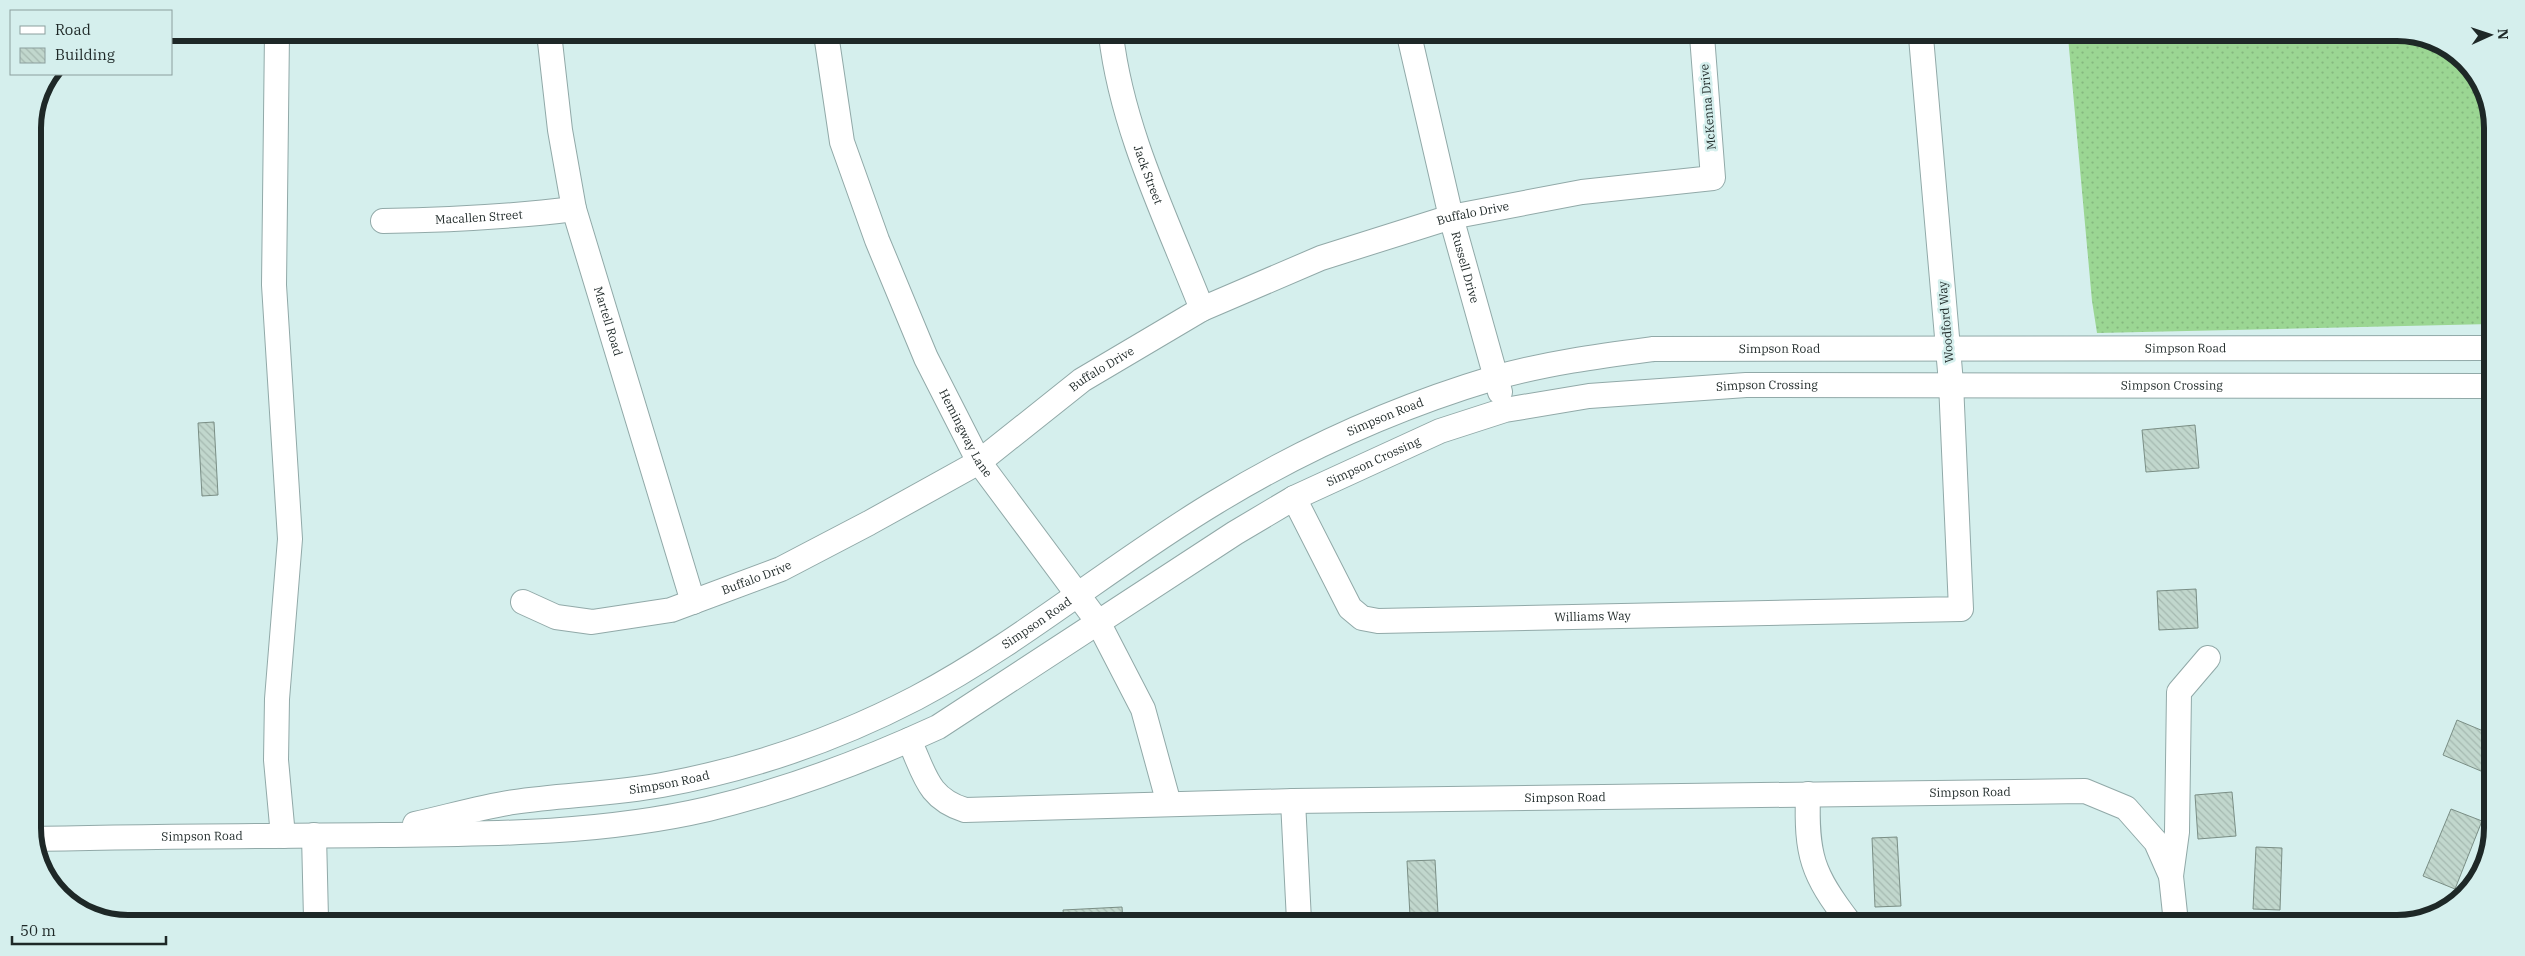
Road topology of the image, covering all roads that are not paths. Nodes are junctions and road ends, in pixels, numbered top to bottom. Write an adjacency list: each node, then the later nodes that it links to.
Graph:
1 (277, 41): 33 (street)
2 (550, 41): 9 (street, Martell Road)
3 (827, 41): 19 (street, Hemingway Lane)
4 (1111, 41): 12 (street, Jack Street)
5 (1409, 41): 10 (street, Russell Drive)
6 (1702, 41): 8 (street, McKenna Drive)
7 (1921, 41): 13 (street, Woodford Way)
8 (1713, 178): 10 (street, Buffalo Drive)
9 (574, 209): 11 (street, Macallen Street); 23 (street, Martell Road)
10 (1452, 217): 12 (street, Buffalo Drive); 15 (street, Russell Drive)
11 (383, 221)
12 (1202, 309): 19 (street, Buffalo Drive)
13 (1948, 347): 14 (street, Simpson Road); 15 (street, Simpson Road); 16 (street, Woodford Way)
14 (2484, 348)
15 (1496, 378): 18 (street, Russell Drive); 21 (street, Simpson Road)
16 (1951, 383): 17 (street, Simpson Crossing); 18 (street, Simpson Crossing); 24 (street, Woodford Way)
17 (2484, 386)
18 (1505, 410): 20 (street, Simpson Crossing)
19 (979, 462): 21 (street, Hemingway Lane); 23 (street, Buffalo Drive)
20 (1294, 498): 24 (street, Williams Way); 25 (street, Simpson Crossing)
21 (1078, 595): 25 (street, Hemingway Lane); 32 (street, Simpson Road)
22 (523, 602): 23 (street, Buffalo Drive)
23 (692, 602)
24 (1961, 609)
25 (1098, 622): 27 (street, Simpson Road); 30 (street, Hemingway Lane)
26 (2208, 658): 35 (street)
27 (909, 740): 30 (street, Simpson Road); 32 (street, Simpson Road)
28 (1808, 794): 29 (street, Simpson Road); 35 (street, Simpson Road); 38 (street)
29 (1293, 800): 30 (street, Simpson Road); 37 (street)
30 (1169, 804)
31 (314, 835): 32 (street, Simpson Road); 33 (street, Simpson Road); 36 (street)
32 (369, 835)
33 (282, 836): 34 (street, Simpson Road)
34 (42, 838)
35 (2172, 876): 39 (street, Simpson Road)
36 (316, 915)
37 (1299, 915)
38 (1845, 915)
39 (2175, 915)

